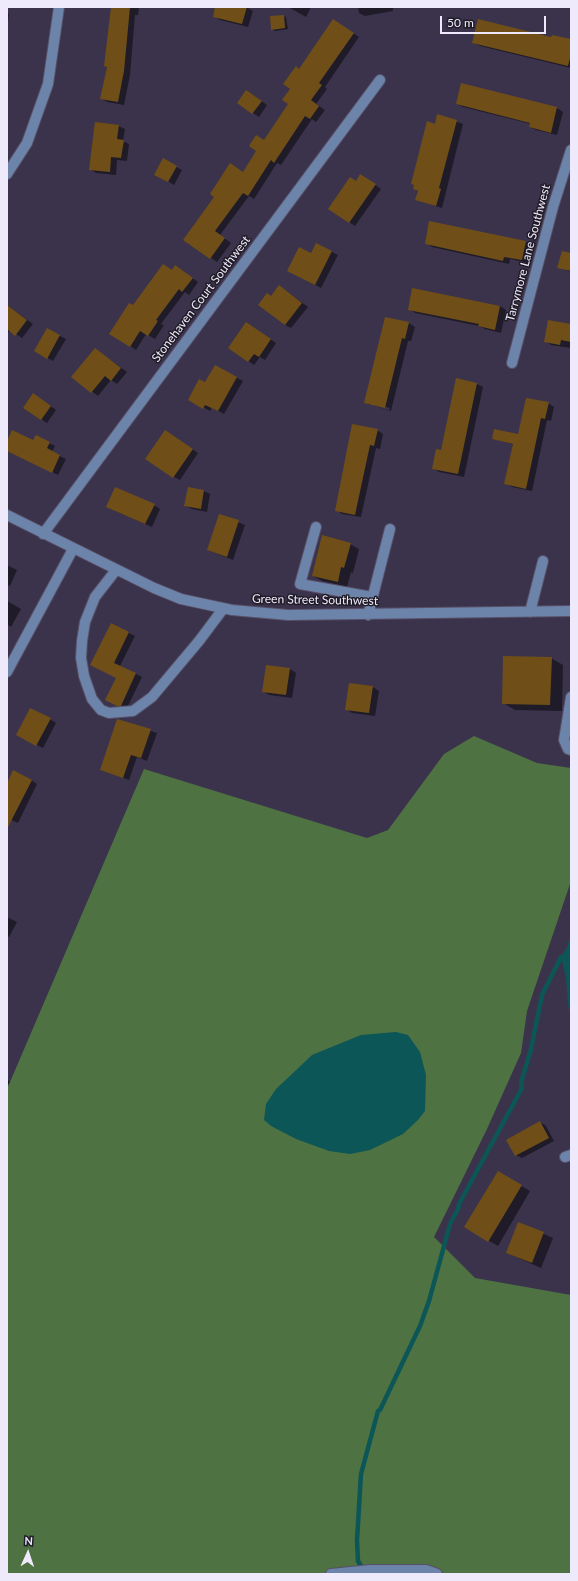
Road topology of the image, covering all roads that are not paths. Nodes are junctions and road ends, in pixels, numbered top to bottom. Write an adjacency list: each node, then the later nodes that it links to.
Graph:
1 (59, 7): 4 (street)
2 (380, 80): 9 (street, Stonehaven Court Southwest)
3 (571, 150): 5 (street, Tarrymore Lane Southwest)
4 (7, 174)
5 (512, 363)
6 (7, 516): 9 (street, Green Street Southwest)
7 (316, 527): 13 (street)
8 (390, 529): 13 (street)
9 (43, 534): 10 (street, Green Street Southwest)
10 (73, 549): 12 (street, Green Street Southwest); 18 (street)
11 (543, 560): 16 (street)
12 (116, 570): 14 (street, Green Street Southwest); 14 (street)
13 (372, 597): 17 (street)
14 (223, 609): 17 (street, Green Street Southwest)
15 (571, 611): 16 (street, Green Street Southwest)
16 (530, 612): 17 (street, Green Street Southwest)
17 (368, 615)
18 (7, 672)
19 (571, 697): 20 (street)
20 (571, 750)
21 (331, 1574): 22 (street)
22 (438, 1574)

